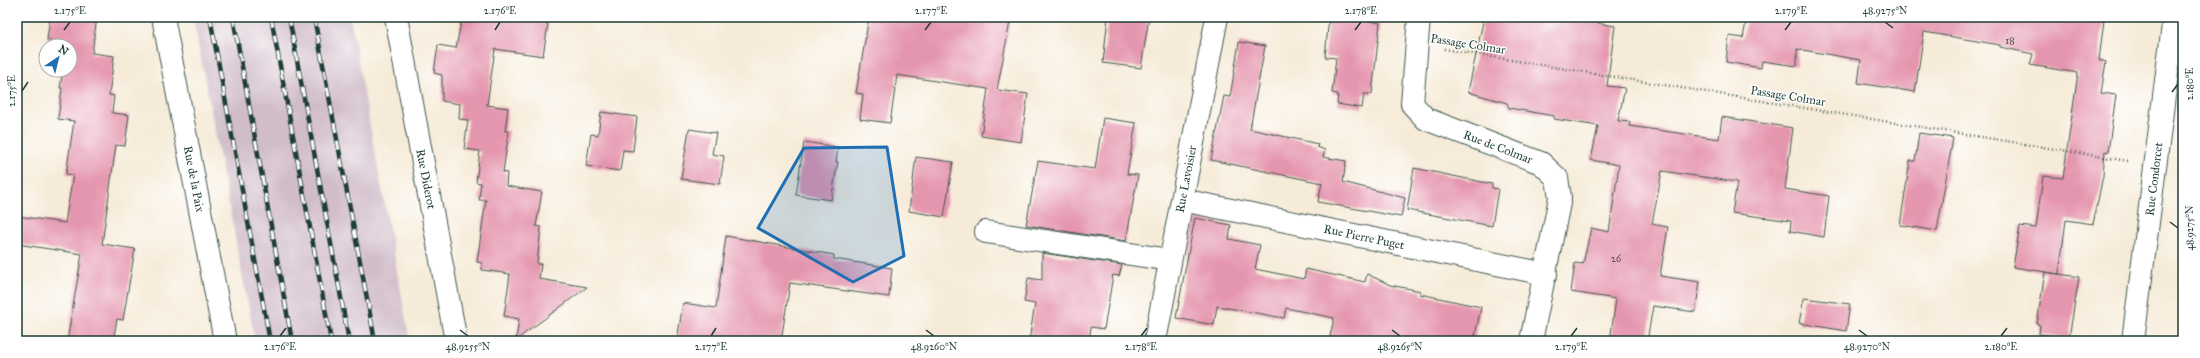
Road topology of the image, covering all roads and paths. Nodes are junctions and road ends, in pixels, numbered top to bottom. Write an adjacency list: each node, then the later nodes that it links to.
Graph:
1 (163, 17): 12 (street, Rue de la Paix)
2 (396, 17): 13 (street, Rue Diderot)
3 (1217, 17): 8 (street, Rue Lavoisier)
4 (1419, 17): 6 (street, Rue de Colmar)
5 (2174, 17): 7 (street, Rue Condorcet)
6 (1417, 44): 7 (path, Passage Colmar); 11 (street, Rue de Colmar)
7 (2156, 166): 16 (street, Rue Condorcet)
8 (1182, 200): 10 (street, Rue Lavoisier); 11 (street, Rue Pierre Puget)
9 (986, 232): 10 (street)
10 (1170, 260): 14 (street, Rue Lavoisier)
11 (1546, 274): 15 (street, Rue de Colmar)
12 (225, 341)
13 (456, 341)
14 (1155, 341)
15 (1531, 341)
16 (2133, 341)

